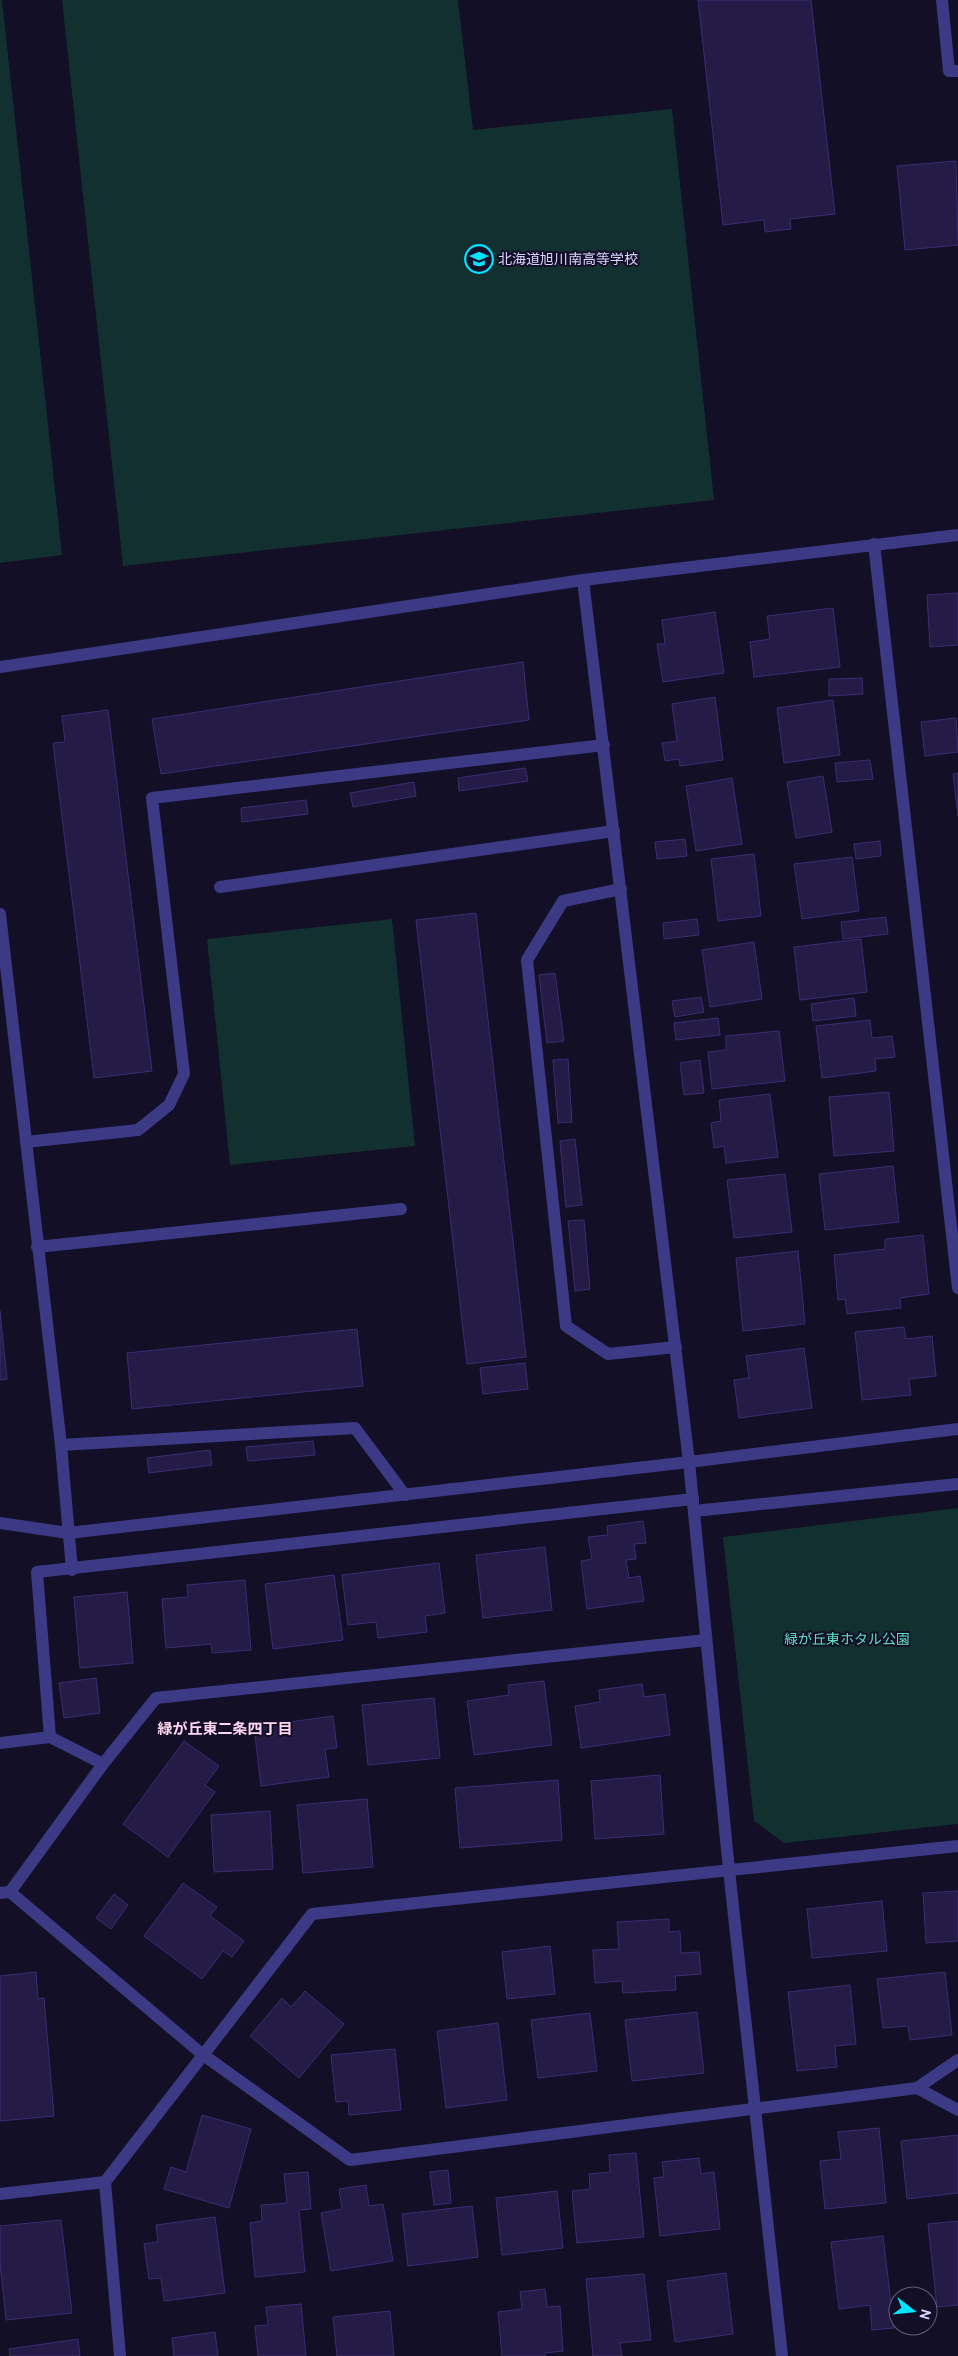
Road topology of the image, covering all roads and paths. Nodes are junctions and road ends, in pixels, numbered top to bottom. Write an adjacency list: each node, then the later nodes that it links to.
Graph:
1 (942, 0): 2 (street)
2 (958, 71)
3 (958, 535): 4 (street)
4 (874, 544): 5 (street); 15 (street)
5 (583, 580): 6 (street); 7 (street)
6 (0, 668)
7 (604, 745): 8 (street); 12 (street)
8 (614, 831): 9 (street); 10 (street)
9 (220, 887)
10 (621, 890): 16 (street); 16 (street)
11 (0, 914): 12 (street)
12 (26, 1142): 14 (street)
13 (401, 1209): 14 (street)
14 (37, 1247): 18 (street)
15 (958, 1288)
16 (676, 1347): 19 (street)
17 (958, 1429): 19 (street)
18 (61, 1445): 21 (street); 24 (street)
19 (689, 1462): 21 (street); 22 (street)
20 (958, 1484): 22 (street)
21 (405, 1495): 24 (street)
22 (694, 1505): 25 (street); 26 (street)
23 (0, 1523): 24 (street)
24 (68, 1533): 25 (street)
25 (72, 1570): 27 (street)
26 (706, 1640): 29 (street); 31 (street)
27 (50, 1737): 28 (street); 29 (street)
28 (0, 1743)
29 (103, 1764): 32 (street)
30 (958, 1846): 31 (street)
31 (729, 1870): 33 (street); 36 (street)
32 (5, 1893): 33 (street)
33 (202, 2054): 36 (street); 38 (street)
34 (958, 2060): 35 (street)
35 (917, 2088): 36 (street); 37 (street)
36 (754, 2109): 41 (street)
37 (958, 2110)
38 (105, 2182): 39 (street); 40 (street)
39 (0, 2194)
40 (120, 2356)
41 (782, 2356)

